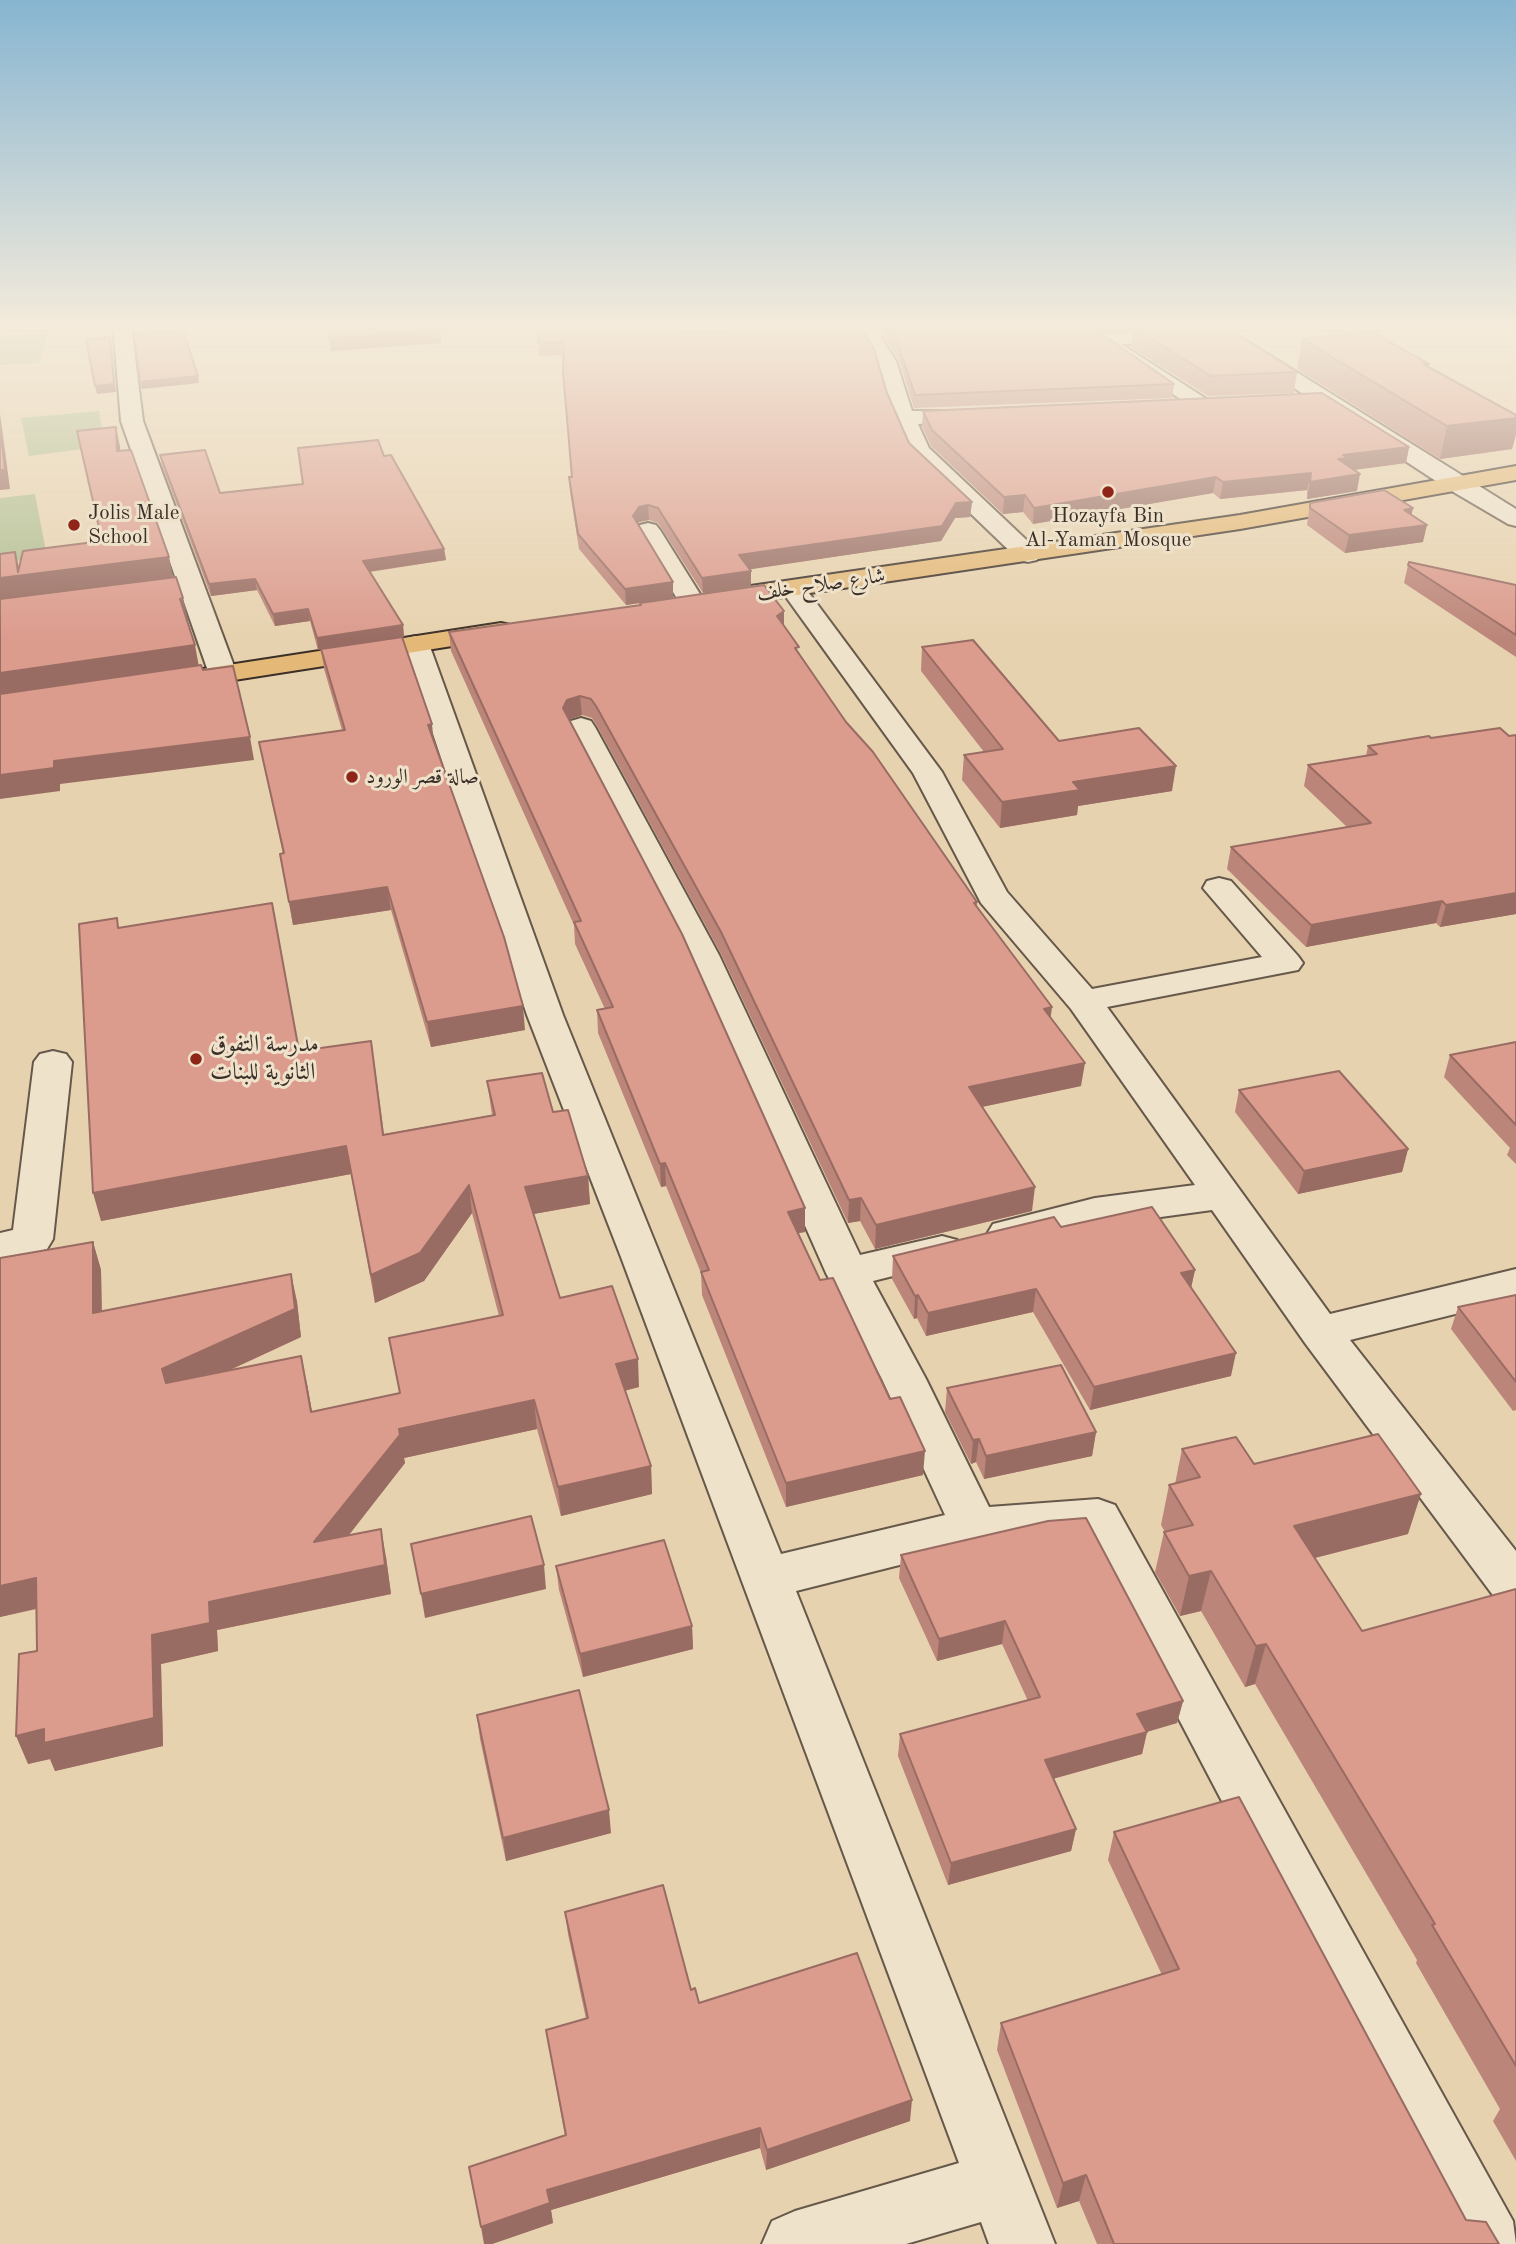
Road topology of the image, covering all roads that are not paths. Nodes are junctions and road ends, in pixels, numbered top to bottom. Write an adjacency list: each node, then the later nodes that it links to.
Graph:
1 (135, 430): 9 (street)
2 (911, 430): 8 (street)
3 (1369, 430): 5 (street)
4 (1516, 473): 5 (main road, شارع صلاح خلف)
5 (1453, 482): 6 (street); 8 (main road, شارع صلاح خلف)
6 (1516, 519)
7 (648, 530): 12 (street)
8 (1028, 555): 11 (main road, شارع صلاح خلف)
9 (190, 586): 10 (street); 16 (street)
10 (163, 589)
11 (794, 590): 12 (main road, شارع صلاح خلف); 20 (street)
12 (692, 602): 13 (main road, شارع صلاح خلف)
13 (665, 607)
14 (526, 627): 15 (main road)
15 (416, 644): 16 (main road); 28 (street)
16 (223, 674): 17 (main road)
17 (158, 683)
18 (581, 727): 24 (street)
19 (1219, 888): 20 (street)
20 (1084, 1001): 22 (street)
21 (53, 1062): 23 (street)
22 (1222, 1195): 24 (street); 26 (street)
23 (0, 1247)
24 (847, 1273): 27 (street)
25 (1516, 1284): 26 (street)
26 (1320, 1332): 29 (street)
27 (975, 1527): 28 (street); 33 (street)
28 (766, 1578): 30 (street)
29 (1516, 1588)
30 (999, 2184): 31 (street); 32 (street)
31 (795, 2244)
32 (1022, 2244)
33 (1490, 2244)

